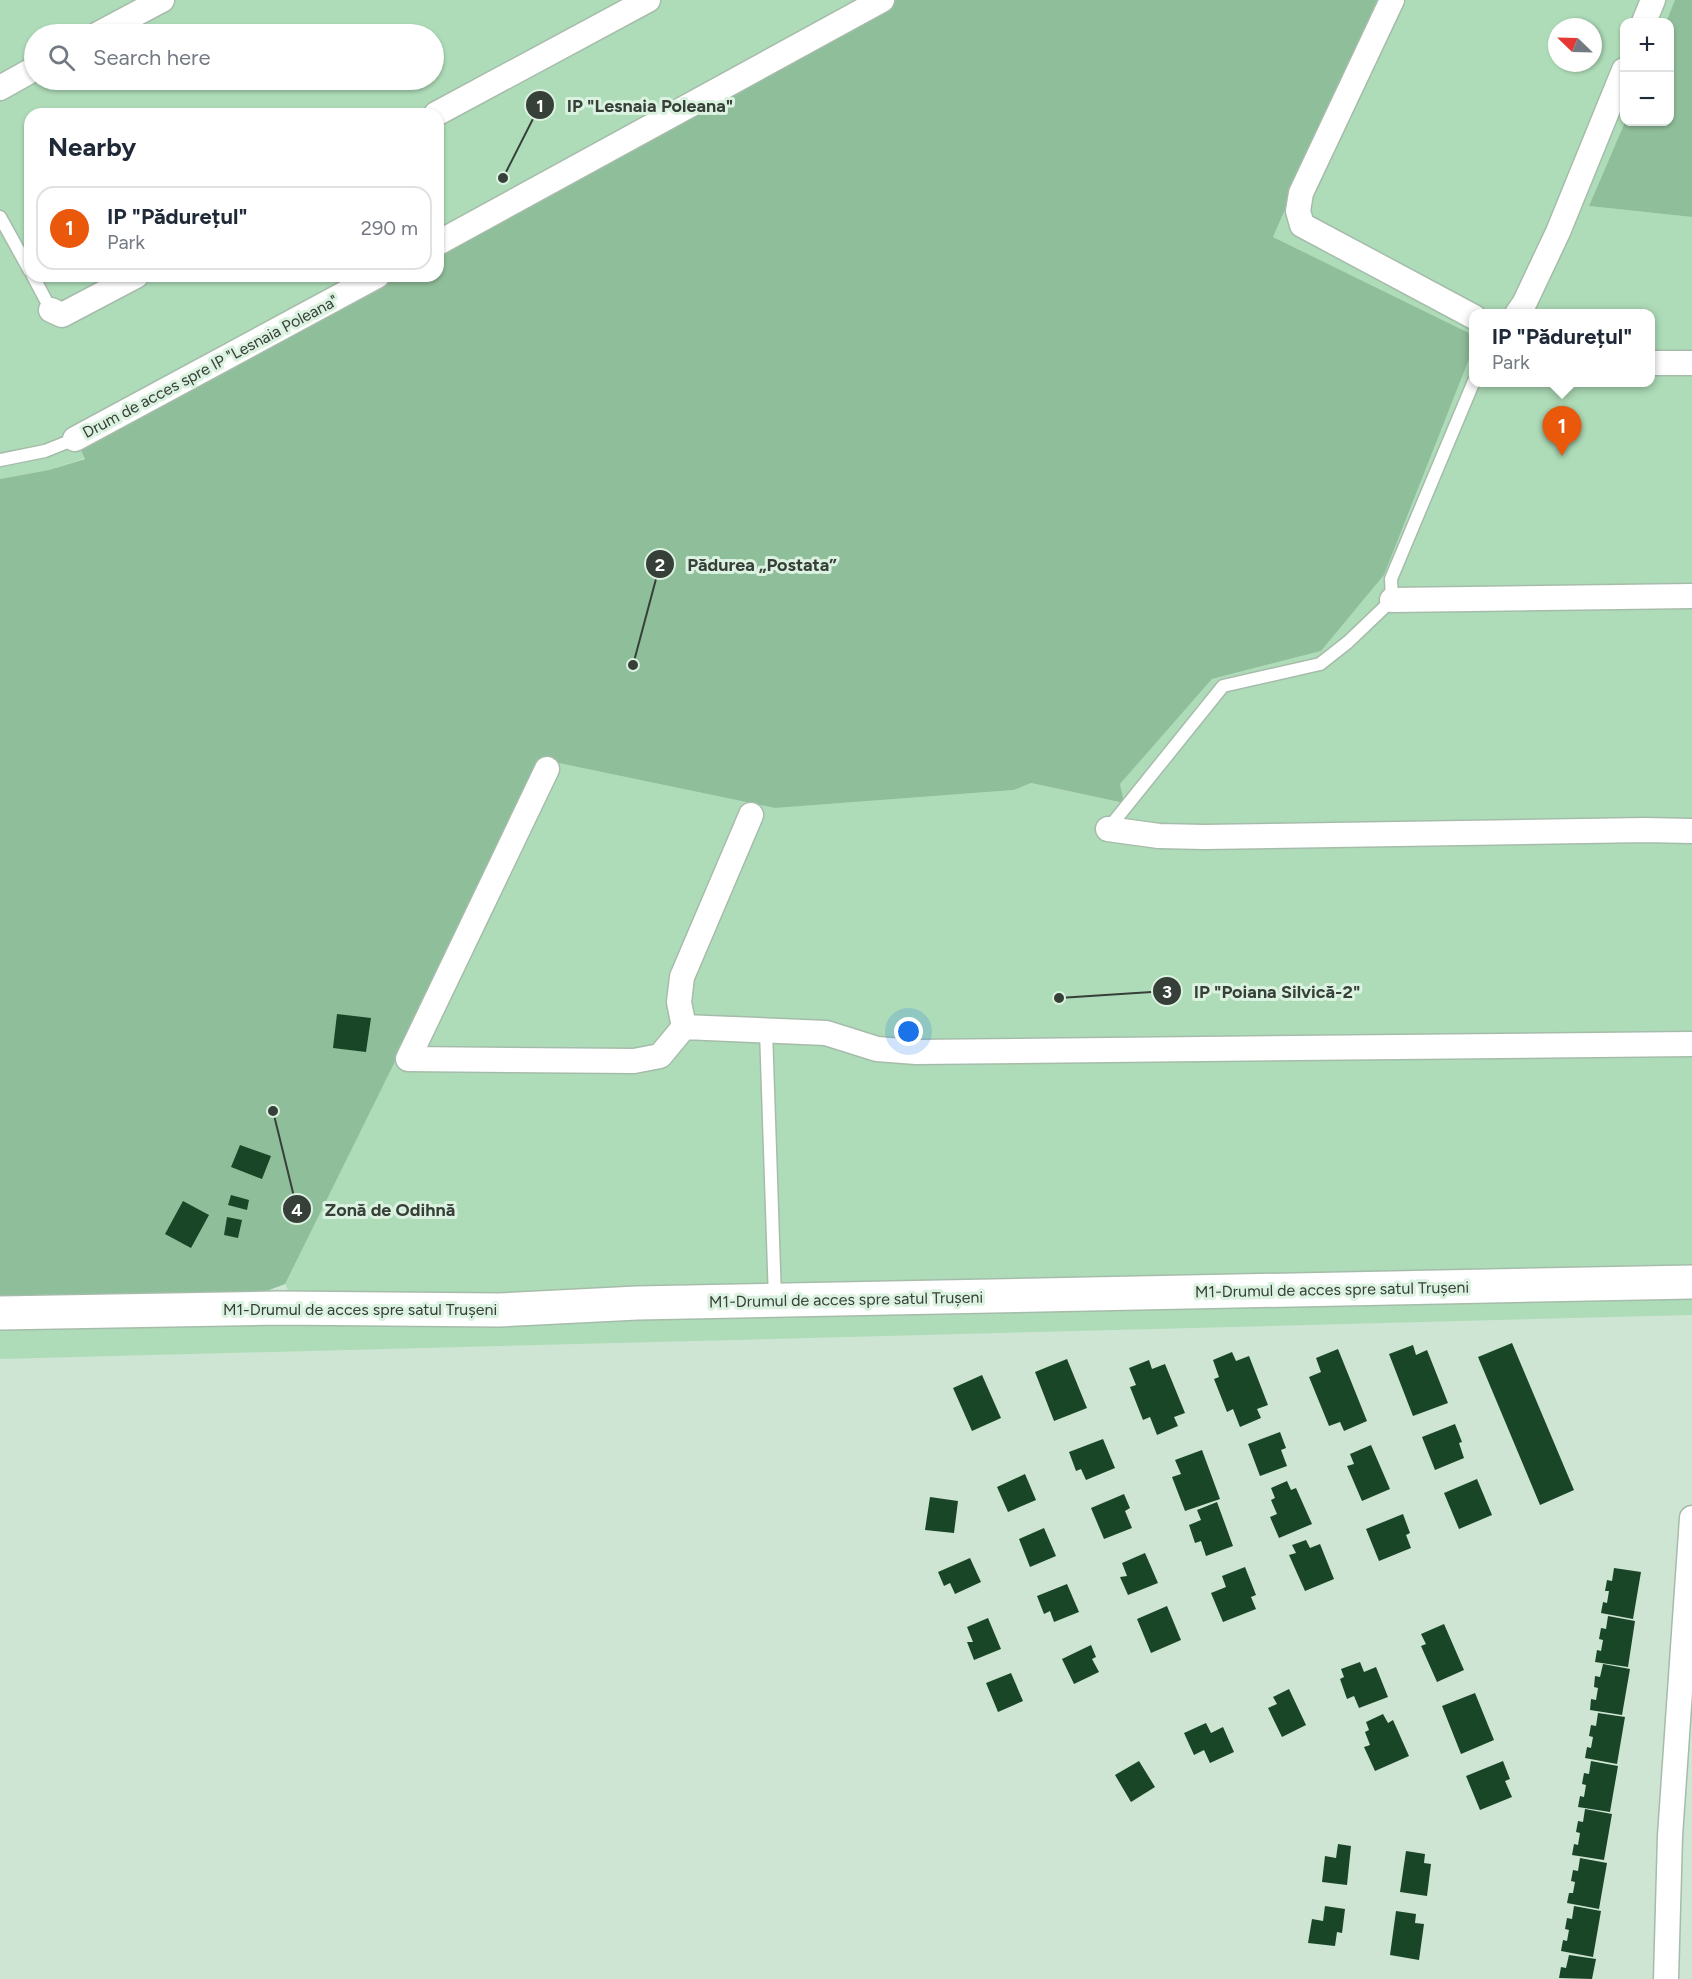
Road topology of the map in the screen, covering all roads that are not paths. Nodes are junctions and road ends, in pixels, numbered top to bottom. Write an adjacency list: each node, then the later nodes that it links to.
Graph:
1 (162, 0): 7 (street)
2 (648, 0): 11 (street)
3 (882, 0): 13 (street)
4 (1392, 0): 20 (street)
5 (1653, 0): 6 (street)
6 (1646, 18)
7 (117, 24)
8 (1623, 72): 18 (street)
9 (24, 74): 10 (street)
10 (0, 87)
11 (444, 110)
12 (0, 217): 14 (lane)
13 (444, 240)
14 (24, 260)
15 (36, 282): 19 (lane)
16 (125, 282): 19 (street)
17 (366, 282): 24 (street, Drum de acces spre IP "Lesnaia Poleana")
18 (1520, 309)
19 (51, 310)
20 (1469, 315)
21 (1655, 363): 22 (street)
22 (1692, 363)
23 (1471, 387): 27 (lane)
24 (75, 439): 25 (lane)
25 (0, 460)
26 (1692, 596): 27 (street)
27 (1392, 600): 30 (lane)
28 (547, 769): 32 (street)
29 (751, 815): 32 (street)
30 (1108, 829): 31 (street)
31 (1692, 831)
32 (684, 1027): 33 (street)
33 (766, 1030): 34 (street); 36 (lane)
34 (1692, 1044)
35 (1692, 1282): 36 (street, M1-Drumul de acces spre satul Trușeni)
36 (775, 1300): 37 (street, M1-Drumul de acces spre satul Trușeni)
37 (0, 1313)
38 (1692, 1518): 39 (street)
39 (1666, 1979)

